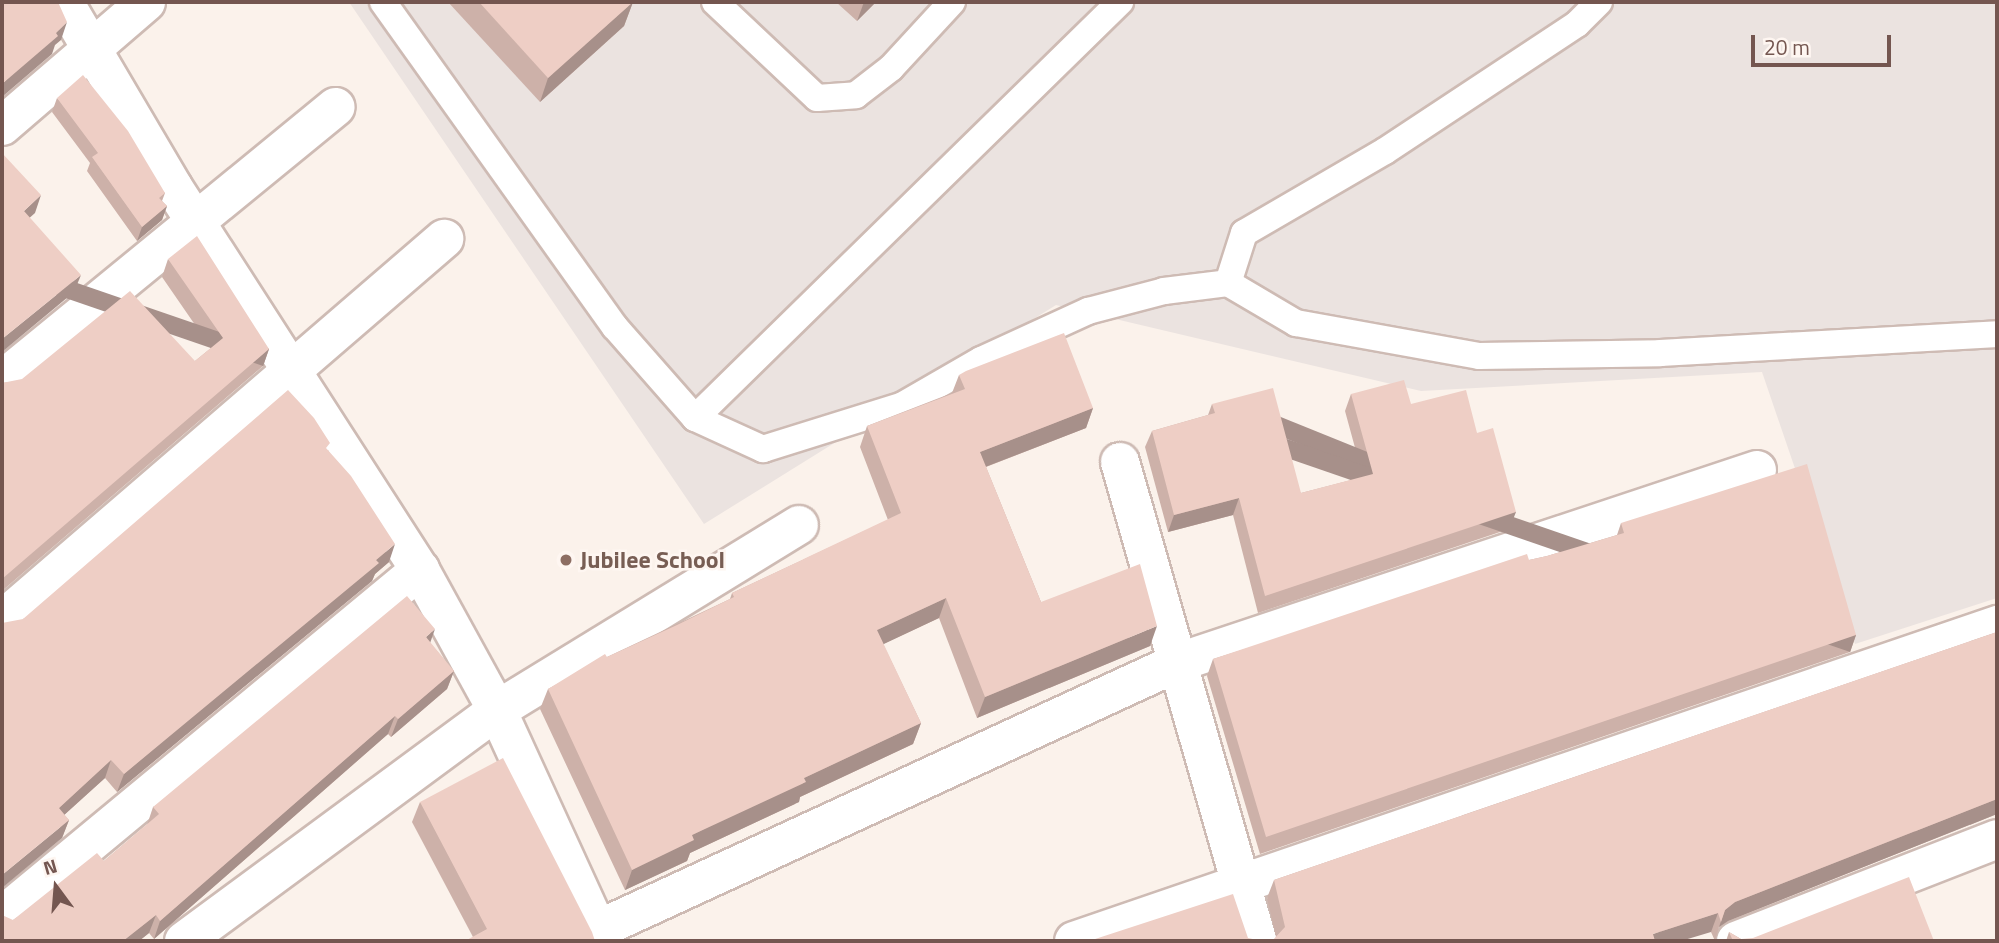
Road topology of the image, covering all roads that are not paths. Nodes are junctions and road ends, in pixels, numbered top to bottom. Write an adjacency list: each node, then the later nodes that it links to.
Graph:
1 (64, 2): 8 (street)
2 (146, 2): 8 (street)
3 (383, 2): 17 (lane)
4 (715, 2): 5 (lane)
5 (952, 2)
6 (1121, 2): 17 (lane)
7 (1599, 2): 13 (lane)
8 (91, 49): 10 (street); 11 (street)
9 (335, 107): 11 (street)
10 (2, 126)
11 (193, 219): 15 (street); 16 (street)
12 (444, 239): 15 (street)
13 (1228, 283): 14 (lane); 17 (lane)
14 (1997, 334)
15 (290, 371): 21 (street); 22 (street)
16 (2, 380)
17 (695, 418)
18 (1120, 462): 24 (street)
19 (1757, 470): 24 (street)
20 (799, 525): 25 (street)
21 (420, 570): 25 (street); 28 (street)
22 (2, 620)
23 (1997, 625): 27 (street)
24 (1178, 662): 27 (street); 29 (street)
25 (497, 710): 29 (street); 30 (street)
26 (1997, 839): 33 (street)
27 (1241, 882): 31 (street); 32 (street)
28 (2, 916)
29 (600, 936)
30 (184, 941)
31 (1074, 941)
32 (1257, 941)
33 (1736, 941)

